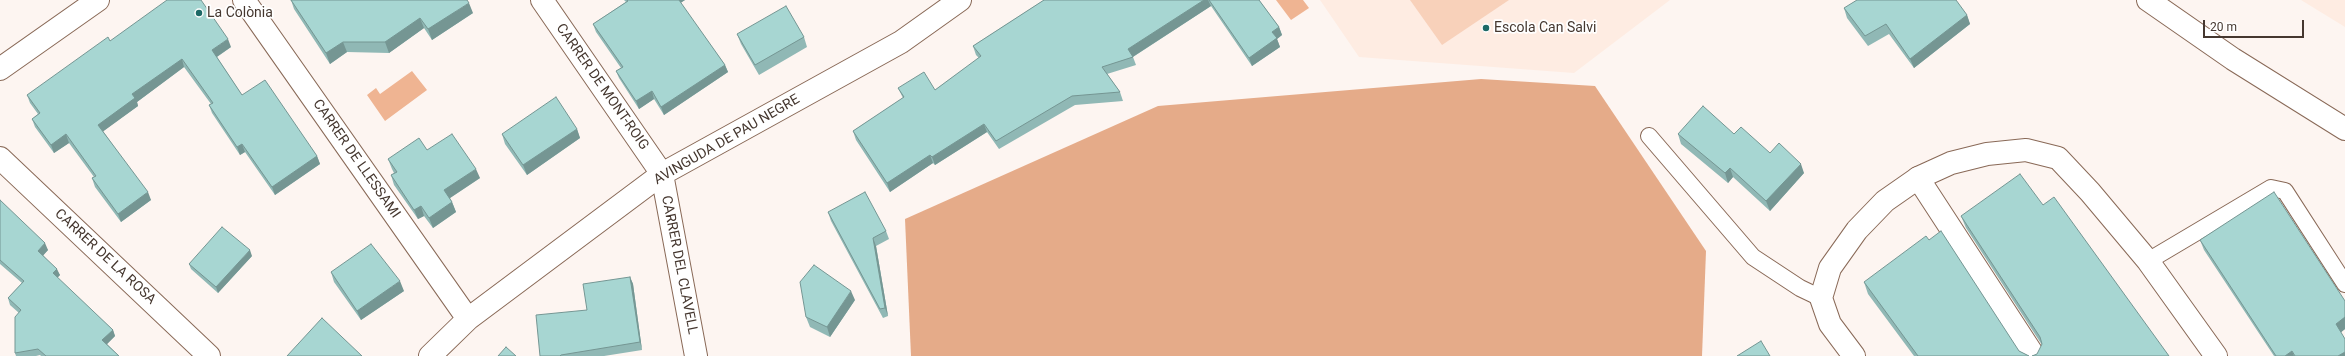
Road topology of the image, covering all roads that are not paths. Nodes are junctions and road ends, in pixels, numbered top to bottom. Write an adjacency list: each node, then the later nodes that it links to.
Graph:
1 (98, 0): 6 (street)
2 (244, 0): 15 (street, CARRER DE LLESSAMI)
3 (542, 0): 10 (street, CARRER DE MONT-ROIG)
4 (960, 0): 10 (street, AVINGUDA DE PAU NEGRE)
5 (2148, 0): 7 (street)
6 (0, 68)
7 (2345, 129)
8 (1648, 136): 14 (lane)
9 (0, 158): 16 (street, CARRER DE LA ROSA)
10 (662, 174): 15 (street, AVINGUDA DE PAU NEGRE); 18 (street, CARRER DEL CLAVELL)
11 (1918, 178): 12 (street); 14 (street); 20 (street)
12 (2148, 261): 13 (lane); 21 (street)
13 (2345, 284)
14 (1821, 298): 19 (street)
15 (468, 319): 17 (street, AVINGUDA DE PAU NEGRE)
16 (210, 356)
17 (430, 356)
18 (696, 356)
19 (1854, 356)
20 (2034, 356)
21 (2216, 356)

